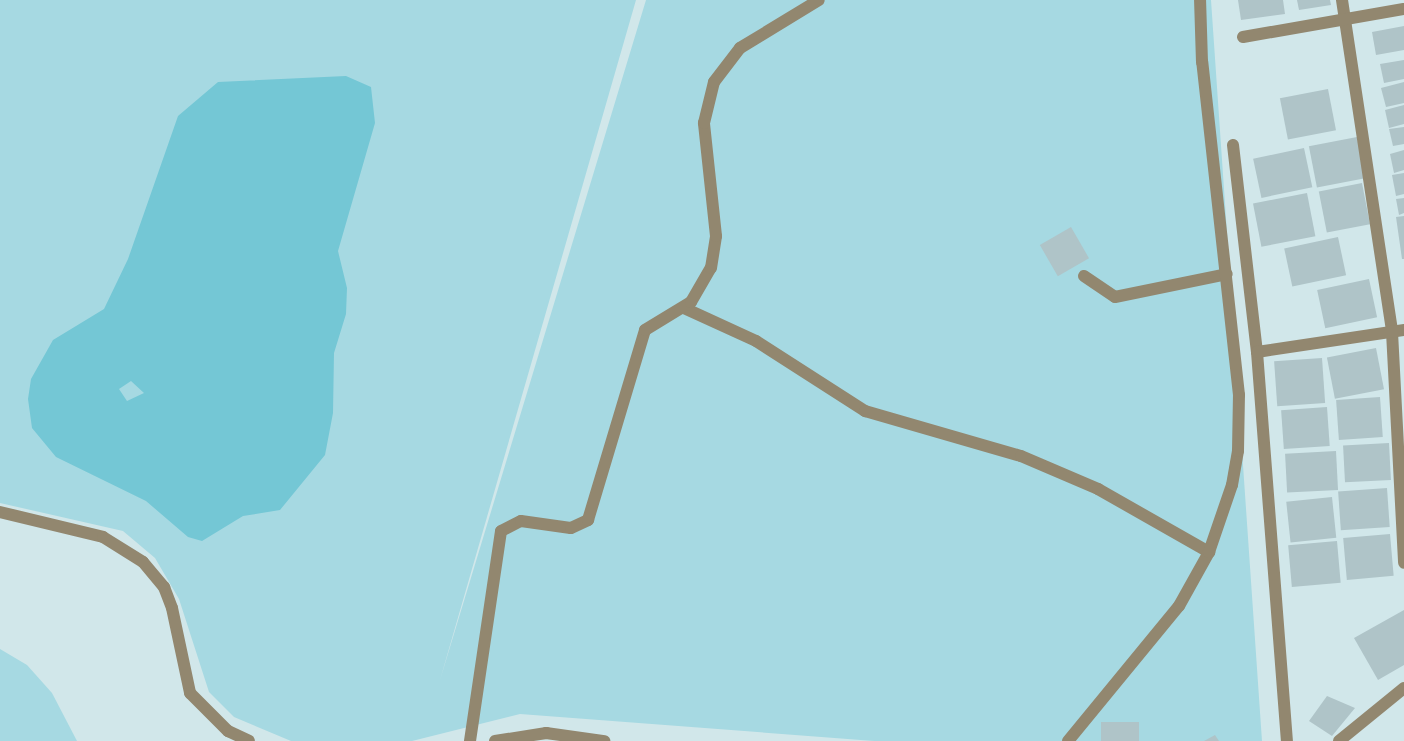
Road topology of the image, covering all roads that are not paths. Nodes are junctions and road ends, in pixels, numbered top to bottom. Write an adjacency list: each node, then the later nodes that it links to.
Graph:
1 (819, 0): 10 (street)
2 (1200, 0): 8 (street)
3 (1342, 0): 5 (street)
4 (1404, 9): 5 (street)
5 (1344, 17): 6 (street); 11 (street)
6 (1243, 37)
7 (1233, 145): 12 (street)
8 (1227, 274): 9 (street); 14 (street)
9 (1084, 276)
10 (684, 308): 14 (street); 18 (street)
11 (1398, 331): 12 (street); 15 (street)
12 (1256, 352): 22 (street)
13 (0, 512): 17 (street)
14 (1208, 552): 21 (street)
15 (1404, 563)
16 (1404, 688): 23 (street)
17 (249, 741)
18 (470, 741)
19 (495, 741): 20 (street)
20 (604, 741)
21 (1068, 741)
22 (1287, 741)
23 (1339, 741)

